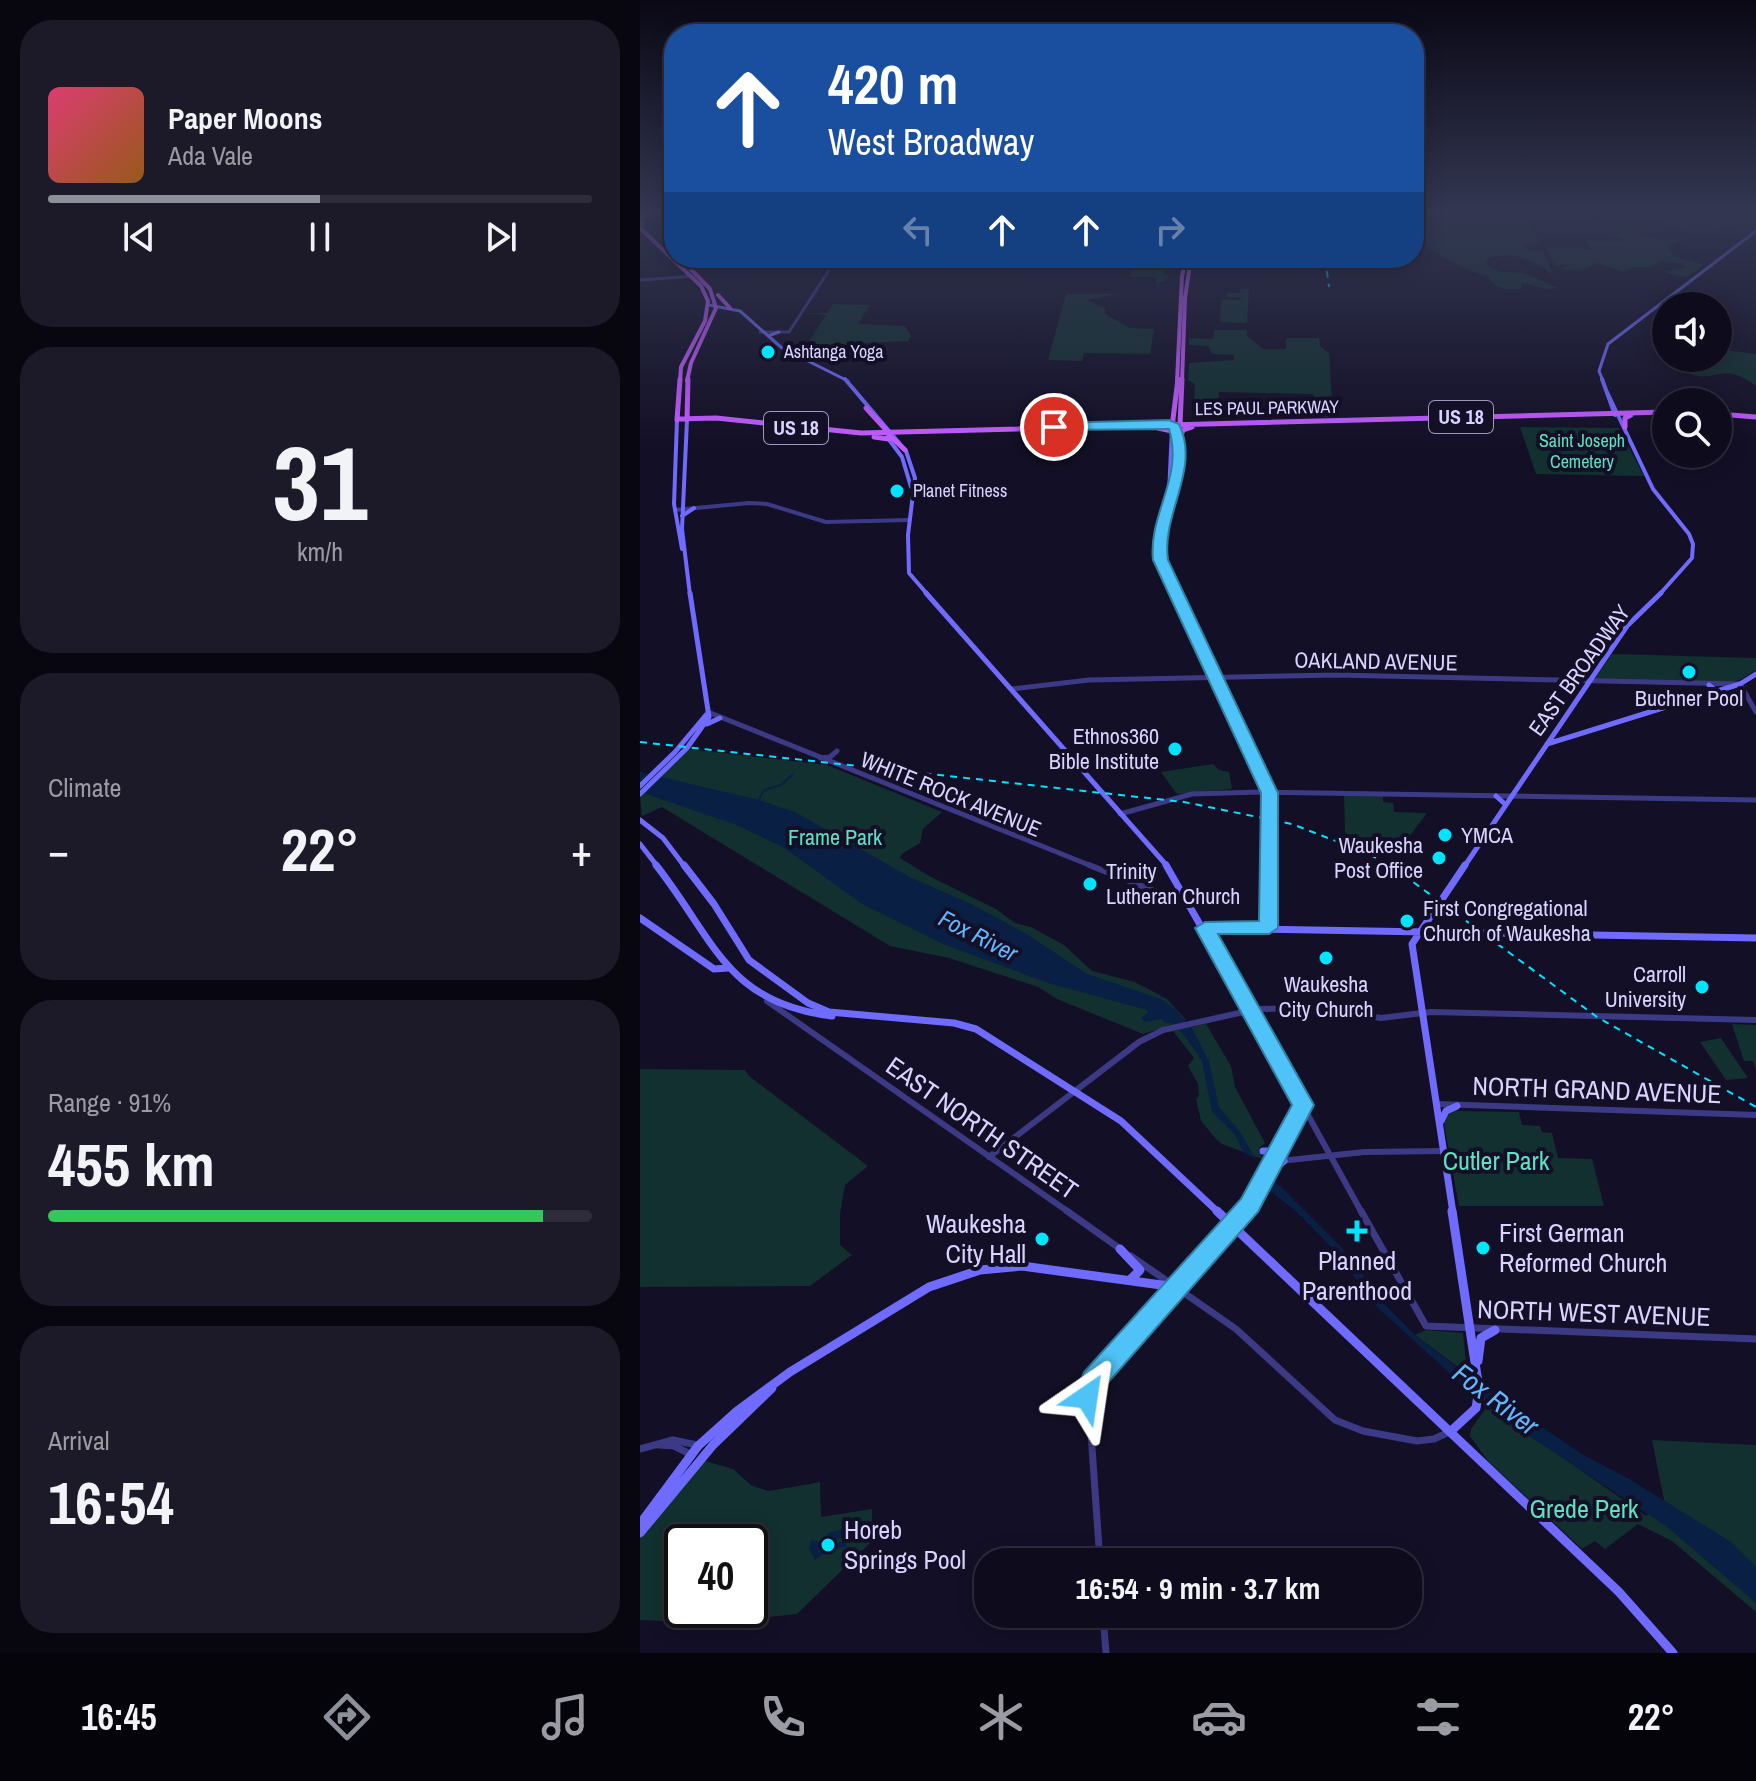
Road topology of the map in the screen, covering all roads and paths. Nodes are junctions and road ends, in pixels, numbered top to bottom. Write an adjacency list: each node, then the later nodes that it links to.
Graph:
1 (702, 289): 8 (main road)
2 (705, 289): 11 (main road)
3 (711, 289): 11 (main road)
4 (714, 289): 12 (main road)
5 (817, 289): 18 (street)
6 (1184, 289): 9 (main road)
7 (1678, 289): 29 (main road, EAST BROADWAY)
8 (708, 303): 10 (main road); 11 (main road); 15 (main road); 16 (main road)
9 (1183, 303): 48 (main road); 48 (main road)
10 (701, 304)
11 (717, 308): 12 (main road); 16 (main road)
12 (729, 308): 13 (main road); 14 (main road)
13 (736, 312): 14 (main road); 19 (main road)
14 (744, 314): 19 (main road)
15 (707, 315): 16 (main road); 17 (main road)
16 (711, 324): 20 (main road)
17 (702, 326): 20 (main road); 22 (main road)
18 (779, 332): 19 (main road)
19 (764, 333): 21 (main road); 21 (main road)
20 (701, 343): 25 (main road)
21 (780, 348): 23 (main road)
22 (687, 352): 25 (main road); 27 (main road)
23 (793, 354): 24 (main road); 26 (main road)
24 (833, 374): 26 (main road); 32 (main road)
25 (688, 377): 28 (main road)
26 (844, 378): 56 (main road)
27 (679, 384): 28 (main road); 30 (main road)
28 (688, 387): 42 (main road)
29 (1606, 390): 31 (main road, EAST BROADWAY); 37 (main road, EAST BROADWAY)
30 (678, 391): 33 (main road); 42 (main road)
31 (1610, 404): 36 (main road); 37 (main road, EAST BROADWAY)
32 (866, 408): 46 (main road); 56 (main road)
33 (677, 411): 42 (main road); 44 (main road)
34 (1652, 412): 37 (main road)
35 (1652, 412): 37 (main road, LES PAUL PARKWAY / US 18)
36 (1604, 413): 37 (main road, LES PAUL PARKWAY / US 18); 40 (main road, LES PAUL PARKWAY / US 18)
37 (1617, 413): 52 (main road, EAST BROADWAY)
38 (1631, 415): 52 (main road)
39 (1732, 415): 41 (main road)
40 (1471, 417): 45 (main road); 48 (main road, LES PAUL PARKWAY / US 18)
41 (1756, 417)
42 (683, 419): 43 (main road); 43 (main road, US 18); 50 (main road, US 18); 60 (main road); 61 (main road)
43 (724, 419): 50 (main road, US 18)
44 (669, 420)
45 (1427, 420)
46 (875, 421): 55 (main road); 56 (main road)
47 (1132, 425): 48 (main road, LES PAUL PARKWAY / US 18); 51 (main road, LES PAUL PARKWAY / US 18); 53 (main road)
48 (1176, 425): 53 (main road); 57 (main road); 64 (main road)
49 (1195, 426): 57 (main road)
50 (787, 428): 55 (main road, LES PAUL PARKWAY / US 18); 56 (main road, US 18)
51 (1034, 428): 54 (main road); 56 (main road, LES PAUL PARKWAY / US 18)
52 (1625, 429): 70 (main road, EAST BROADWAY)
53 (1062, 430): 54 (main road)
54 (969, 432): 56 (main road)
55 (865, 433): 56 (main road, LES PAUL PARKWAY / US 18)
56 (890, 435): 58 (main road); 58 (main road); 59 (main road)
57 (1179, 442): 64 (main road)
58 (906, 450): 59 (main road); 62 (main road)
59 (900, 455): 62 (main road)
60 (675, 458): 61 (main road); 63 (main road)
61 (685, 462): 66 (main road)
62 (912, 478): 67 (main road)
63 (674, 482): 66 (main road); 66 (main road)
64 (1171, 498): 69 (main road)
65 (694, 508): 66 (main road); 66 (main road); 67 (street)
66 (681, 513): 75 (main road)
67 (909, 520): 73 (main road)
68 (1756, 674): 71 (main road)
69 (1216, 678): 70 (street, OAKLAND AVENUE); 73 (street, OAKLAND AVENUE); 85 (main road)
70 (1589, 681): 72 (street, OAKLAND AVENUE); 80 (main road, EAST BROADWAY)
71 (1740, 684): 72 (street, OAKLAND AVENUE); 74 (main road); 76 (street)
72 (1709, 685): 74 (main road)
73 (1012, 689): 91 (main road)
74 (1717, 692): 80 (main road)
75 (708, 712): 77 (street, WHITE ROCK AVENUE); 78 (main road); 79 (main road)
76 (1756, 712)
77 (720, 718): 78 (main road); 82 (street, WHITE ROCK AVENUE)
78 (707, 724): 79 (main road)
79 (693, 736): 83 (main road); 83 (main road)
80 (1547, 744): 87 (main road, EAST BROADWAY)
81 (837, 751): 82 (street)
82 (817, 757): 94 (street, WHITE ROCK AVENUE)
83 (656, 774): 84 (main road)
84 (640, 791)
85 (1269, 792): 86 (street); 91 (street); 97 (main road)
86 (1485, 795): 87 (street); 88 (street)
87 (1510, 795): 88 (street); 89 (street); 90 (main road, EAST BROADWAY)
88 (1496, 796): 90 (main road)
89 (1756, 800)
90 (1506, 805): 98 (main road, EAST BROADWAY)
91 (1120, 814): 94 (main road)
92 (640, 820): 104 (main road)
93 (640, 844): 100 (main road, EAST NORTH STREET)
94 (1185, 893): 96 (main road)
95 (640, 918): 100 (main road)
96 (1205, 928): 97 (main road); 102 (main road)
97 (1269, 928): 98 (main road)
98 (1420, 931): 99 (main road); 103 (main road)
99 (1756, 938)
100 (728, 968): 101 (main road, EAST NORTH STREET)
101 (767, 1001): 104 (main road, EAST NORTH STREET); 116 (street, EAST NORTH STREET)
102 (1250, 1010): 103 (street); 106 (street); 108 (main road)
103 (1423, 1012): 105 (street); 107 (main road)
104 (852, 1015): 106 (main road)
105 (1756, 1020)
106 (1075, 1091): 116 (street); 120 (main road)
107 (1437, 1104): 109 (street, NORTH GRAND AVENUE); 111 (main road)
108 (1303, 1105): 113 (main road); 115 (street)
109 (1457, 1106): 110 (street, NORTH GRAND AVENUE); 111 (main road)
110 (1756, 1115)
111 (1441, 1125): 114 (main road)
112 (1263, 1151): 113 (main road)
113 (1277, 1151): 118 (main road)
114 (1445, 1151): 115 (street); 124 (main road)
115 (1330, 1156): 117 (street); 124 (street, NORTH WEST AVENUE)
116 (989, 1157): 121 (street, EAST NORTH STREET)
117 (1284, 1161): 118 (street); 119 (main road)
118 (1271, 1162): 119 (main road)
119 (1262, 1180): 120 (main road)
120 (1232, 1224): 123 (main road); 129 (main road)
121 (1120, 1249): 122 (main road); 123 (street, EAST NORTH STREET)
122 (1130, 1280): 123 (main road); 128 (main road)
123 (1176, 1287): 129 (street, EAST NORTH STREET); 137 (street)
124 (1472, 1329): 125 (street, NORTH WEST AVENUE); 127 (main road)
125 (1495, 1330): 126 (street, NORTH WEST AVENUE); 127 (main road)
126 (1756, 1339)
127 (1477, 1372): 129 (main road)
128 (786, 1375): 131 (main road); 134 (main road)
129 (1450, 1432): 140 (main road)
130 (654, 1445): 131 (street); 132 (street); 133 (street)
131 (698, 1446): 133 (main road); 134 (street)
132 (640, 1449)
133 (691, 1455): 134 (street); 135 (main road)
134 (703, 1456): 136 (main road)
135 (640, 1524)
136 (640, 1533)
137 (1099, 1548)
138 (1104, 1628): 139 (street)
139 (1106, 1653)
140 (1673, 1653)

